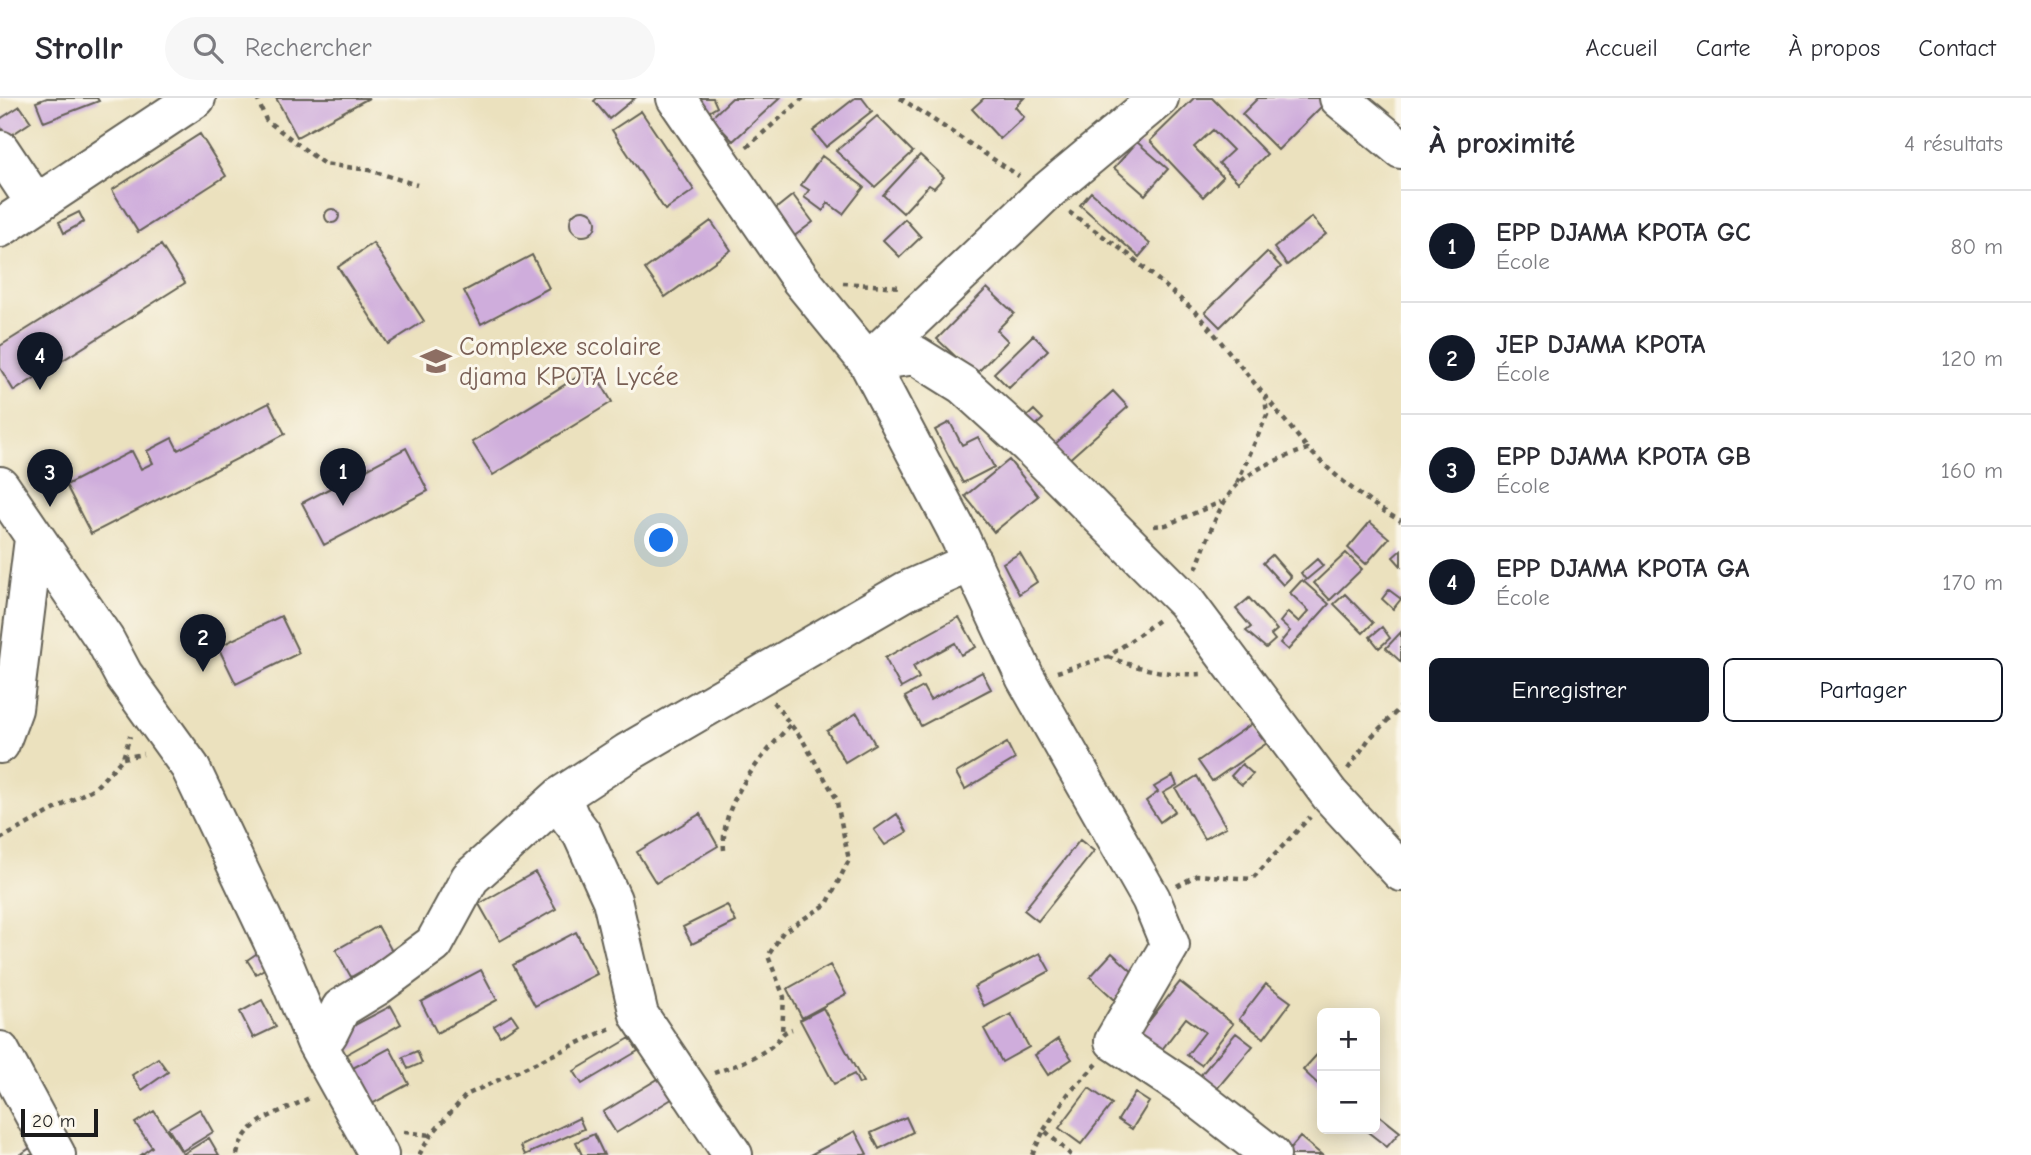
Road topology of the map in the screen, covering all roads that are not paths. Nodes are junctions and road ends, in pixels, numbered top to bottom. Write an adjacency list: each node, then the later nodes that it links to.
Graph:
1 (676, 98): 9 (street)
2 (1159, 98): 9 (street)
3 (1339, 98): 5 (street)
4 (187, 100): 7 (street)
5 (1401, 149)
6 (0, 150): 7 (street)
7 (36, 204): 8 (street)
8 (0, 228)
9 (868, 362): 12 (street); 15 (street)
10 (0, 486): 11 (street)
11 (34, 539): 13 (street); 17 (street)
12 (972, 562): 14 (street); 21 (street)
13 (0, 744)
14 (561, 796): 17 (street); 20 (street)
15 (1401, 872)
16 (0, 1051): 18 (street)
17 (324, 1058): 19 (street)
18 (56, 1155)
19 (379, 1155)
20 (733, 1155)
21 (1271, 1155)

